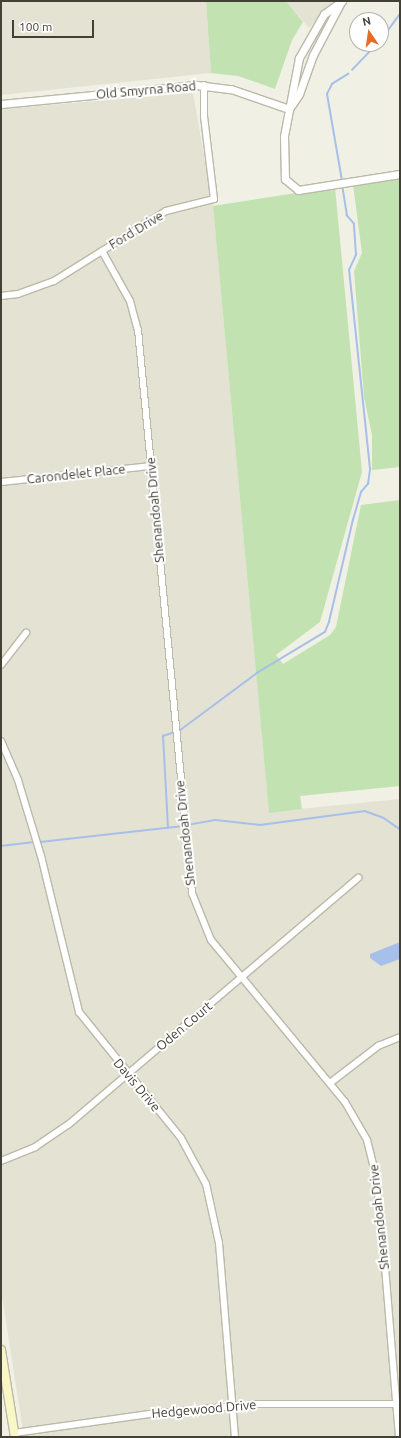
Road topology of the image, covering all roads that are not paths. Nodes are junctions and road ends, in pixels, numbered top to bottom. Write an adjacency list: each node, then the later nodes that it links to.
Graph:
1 (342, 2): 4 (street); 4 (street)
2 (204, 85): 3 (street, Old Smyrna Road); 4 (street, Old Smyrna Road); 6 (street, Ford Drive)
3 (1, 104)
4 (288, 108): 5 (street)
5 (400, 174)
6 (102, 251): 7 (street, Ford Drive); 8 (street, Shenandoah Drive)
7 (1, 296)
8 (151, 466): 9 (street, Carondelet Place); 14 (street, Shenandoah Drive)
9 (1, 482)
10 (26, 633): 11 (street)
11 (1, 666)
12 (1, 741): 16 (street, Davis Drive)
13 (358, 878): 14 (street, Oden Court)
14 (240, 979): 16 (street, Oden Court); 17 (street, Shenandoah Drive)
15 (400, 1037): 17 (street)
16 (128, 1074): 18 (street, Oden Court); 21 (street, Davis Drive)
17 (330, 1083): 20 (street, Shenandoah Drive)
18 (1, 1161)
19 (1, 1350): 22 (main road)
20 (396, 1404): 21 (street, Hedgewood Drive); 24 (street, Shenandoah Drive)
21 (233, 1406): 22 (street, Hedgewood Drive); 23 (street, Davis Drive)
22 (14, 1435)
23 (236, 1437)
24 (399, 1437)

